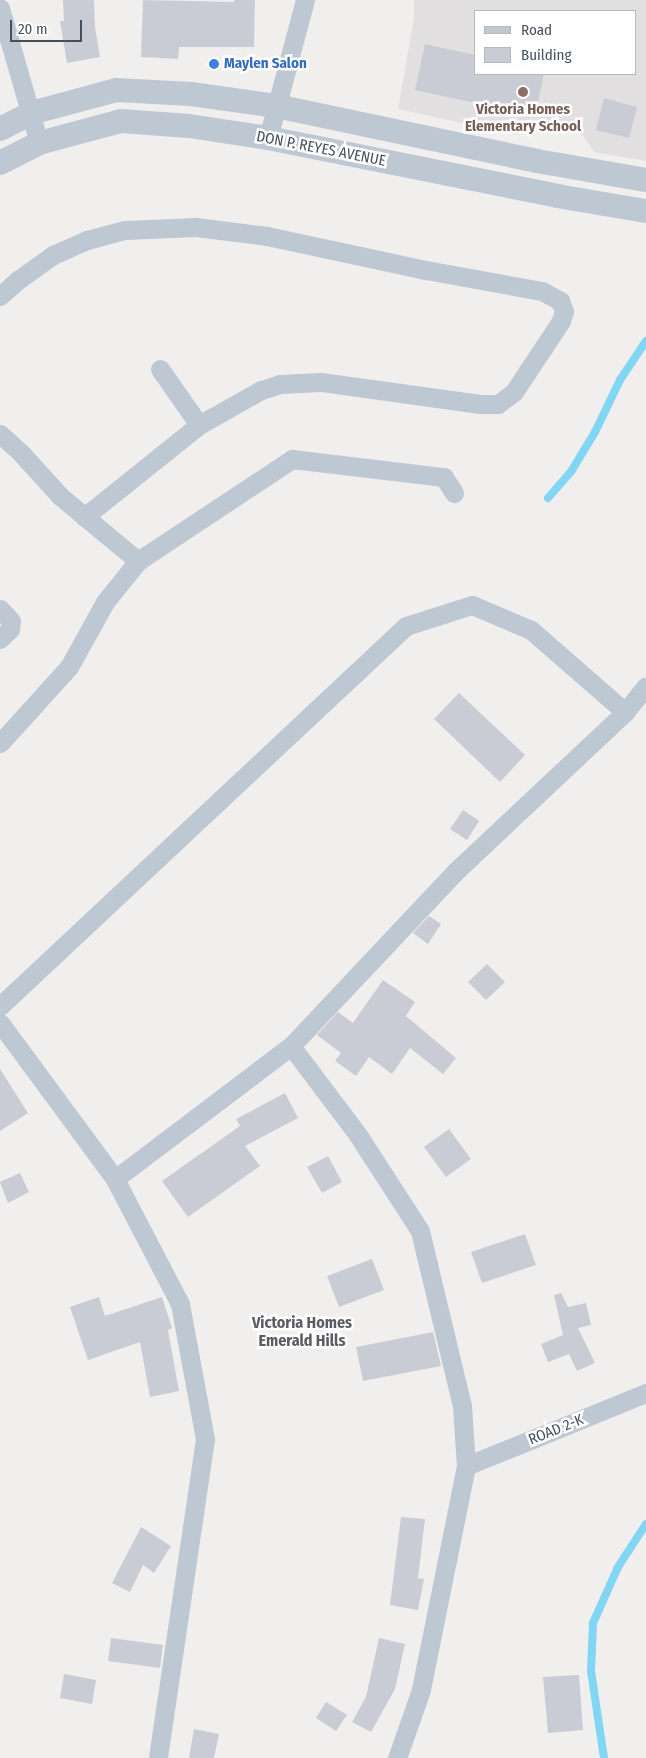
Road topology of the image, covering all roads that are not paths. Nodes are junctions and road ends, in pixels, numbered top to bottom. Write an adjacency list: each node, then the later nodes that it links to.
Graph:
1 (305, 0): 3 (street)
2 (0, 8): 4 (street)
3 (276, 106): 4 (street); 6 (street); 9 (street)
4 (31, 113): 5 (street); 7 (street)
5 (0, 128)
6 (268, 138): 7 (street, DON P. REYES AVENUE); 10 (street, DON P. REYES AVENUE)
7 (39, 143): 8 (street, DON P. REYES AVENUE)
8 (0, 163)
9 (646, 180)
10 (646, 211)
11 (0, 296): 13 (street)
12 (160, 369): 13 (street)
13 (199, 425): 16 (street)
14 (0, 434): 16 (street)
15 (454, 493): 17 (street)
16 (84, 517): 17 (street)
17 (138, 561): 22 (street)
18 (0, 609): 19 (street)
19 (0, 639)
20 (646, 686): 21 (street)
21 (625, 712): 23 (street); 25 (street)
22 (0, 743)
23 (0, 1006)
24 (0, 1023): 26 (street)
25 (291, 1046): 26 (street); 28 (street)
26 (115, 1179): 29 (street)
27 (646, 1393): 28 (street, ROAD 2-K)
28 (466, 1466): 30 (street)
29 (158, 1758)
30 (397, 1758)

